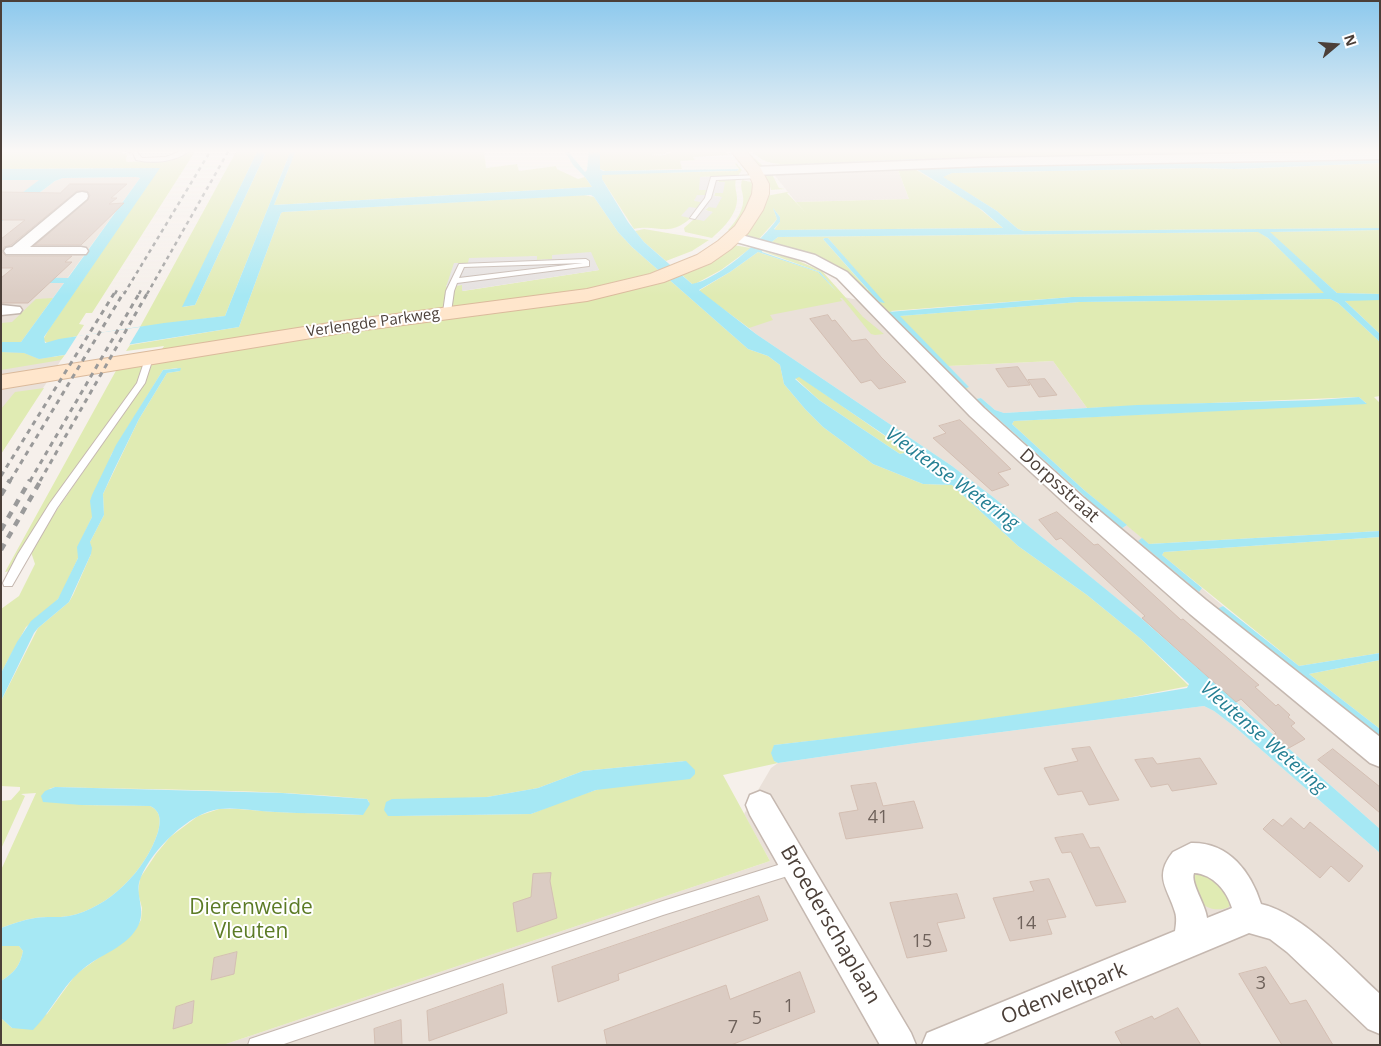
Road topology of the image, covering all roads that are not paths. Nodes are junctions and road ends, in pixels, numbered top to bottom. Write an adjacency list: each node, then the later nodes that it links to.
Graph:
1 (79, 199): 7 (street)
2 (707, 199): 4 (lane)
3 (758, 199): 5 (street, Verlengde Parkweg)
4 (693, 218)
5 (742, 239): 10 (street, Verlengde Parkweg); 14 (street, Dorpsstraat)
6 (1, 251): 7 (street)
7 (16, 251): 8 (street)
8 (81, 251)
9 (454, 281): 9 (lane); 10 (lane)
10 (447, 312): 11 (street, Verlengde Parkweg)
11 (149, 358): 12 (street, Verlengde Parkweg); 13 (lane)
12 (1, 382)
13 (8, 583)
14 (1380, 754)
15 (760, 805): 16 (street, Broederschaplaan)
16 (796, 866): 20 (lane); 21 (street, Broederschaplaan)
17 (1249, 917): 18 (street, Odenveltpark); 18 (street); 19 (street)
18 (1189, 942): 22 (street, Odenveltpark)
19 (1380, 1017)
20 (256, 1045)
21 (899, 1045)
22 (939, 1045)

